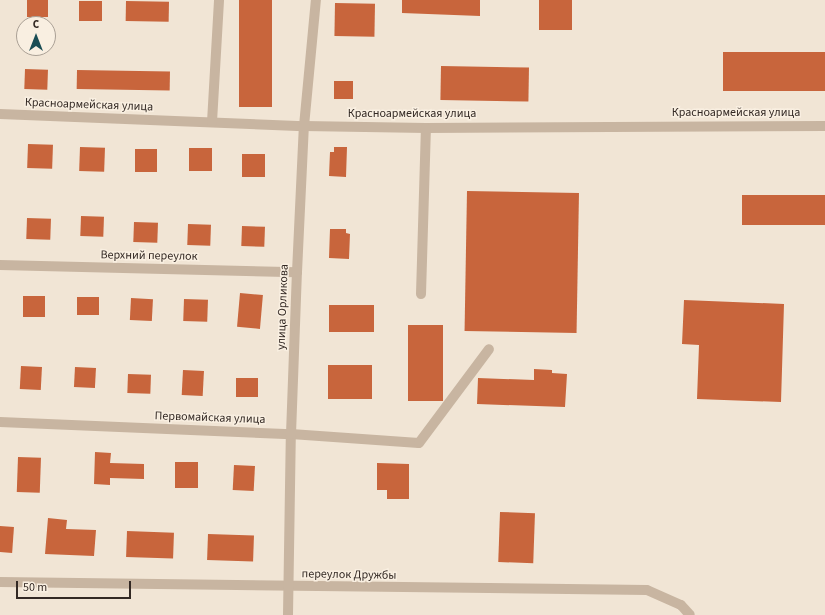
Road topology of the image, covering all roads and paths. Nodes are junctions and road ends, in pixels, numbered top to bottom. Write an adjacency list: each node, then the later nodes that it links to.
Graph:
1 (219, 0): 4 (street)
2 (316, 0): 5 (street, улица Орликова)
3 (0, 114): 4 (street, Красноармейская улица)
4 (212, 122): 5 (street, Красноармейская улица)
5 (304, 126): 7 (street, Красноармейская улица); 9 (street, улица Орликова)
6 (825, 126): 7 (street, Красноармейская улица)
7 (426, 128): 10 (street)
8 (0, 265): 9 (street, Верхний переулок)
9 (297, 272): 13 (street, улица Орликова)
10 (421, 294)
11 (489, 349): 13 (street, Первомайская улица)
12 (0, 422): 13 (street, Первомайская улица)
13 (291, 434): 15 (street, улица Орликова)
14 (0, 582): 15 (street, переулок Дружбы)
15 (288, 587): 16 (street, улица Орликова); 17 (street, переулок Дружбы)
16 (288, 615)
17 (690, 615)

